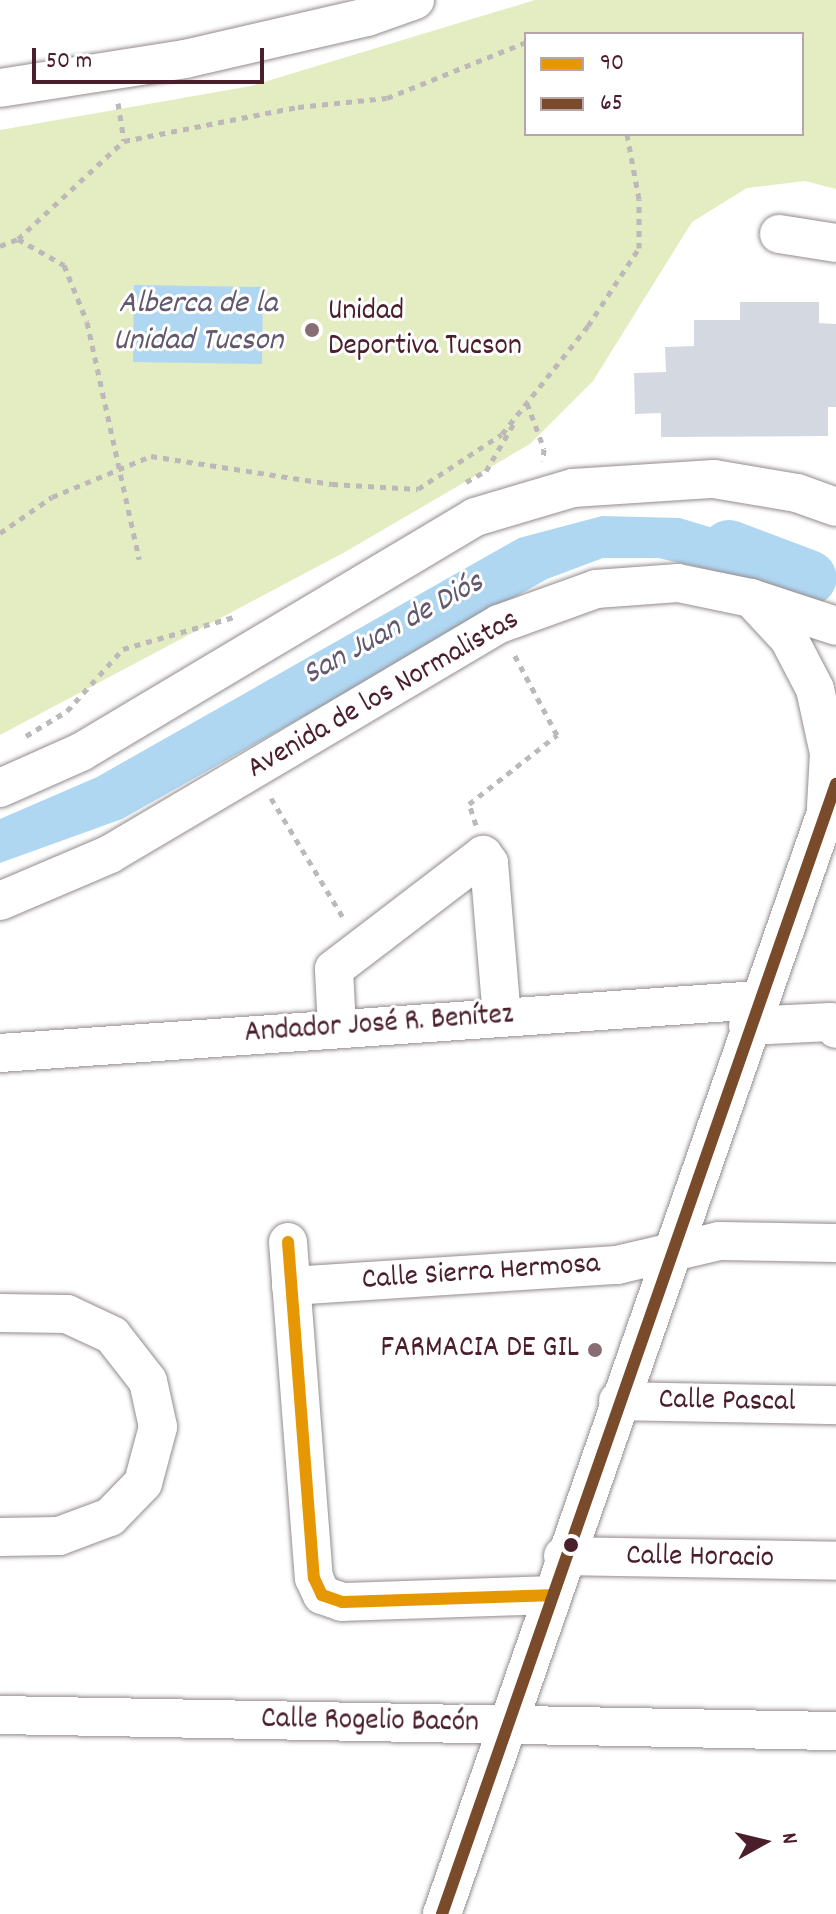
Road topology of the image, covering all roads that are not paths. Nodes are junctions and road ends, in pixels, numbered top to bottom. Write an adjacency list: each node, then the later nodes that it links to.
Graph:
1 (415, 0): 2 (street)
2 (367, 8): 3 (street)
3 (0, 88)
4 (779, 234): 5 (street)
5 (836, 243)
6 (836, 482): 7 (street)
7 (797, 493): 8 (street); 11 (street)
8 (836, 507)
9 (751, 598): 10 (street, Avenida de los Normalistas); 12 (street); 13 (street, Avenida de los Normalistas)
10 (836, 626)
11 (0, 788)
12 (832, 799): 14 (street)
13 (0, 901)
14 (753, 1013): 15 (street, Andador José R. Benítez); 16 (street, Andador José R. Benítez); 21 (street)
15 (502, 1017): 17 (street, Andador José R. Benítez); 17 (street)
16 (834, 1020)
17 (337, 1029): 18 (street, Andador José R. Benítez)
18 (0, 1053)
19 (288, 1242): 22 (street)
20 (836, 1243): 21 (street, Calle Sierra Hermosa)
21 (669, 1252): 22 (street, Calle Sierra Hermosa); 24 (street)
22 (291, 1286): 29 (street)
23 (0, 1313): 26 (street)
24 (618, 1401): 25 (street, Calle Pascal); 27 (street)
25 (836, 1405)
26 (0, 1537)
27 (563, 1556): 28 (street, Calle Horacio); 29 (street)
28 (836, 1561)
29 (550, 1595): 31 (street)
30 (0, 1715): 31 (street, Calle Rogelio Bacón)
31 (507, 1727): 32 (street, Calle Rogelio Bacón); 33 (street)
32 (836, 1731)
33 (442, 1914)

